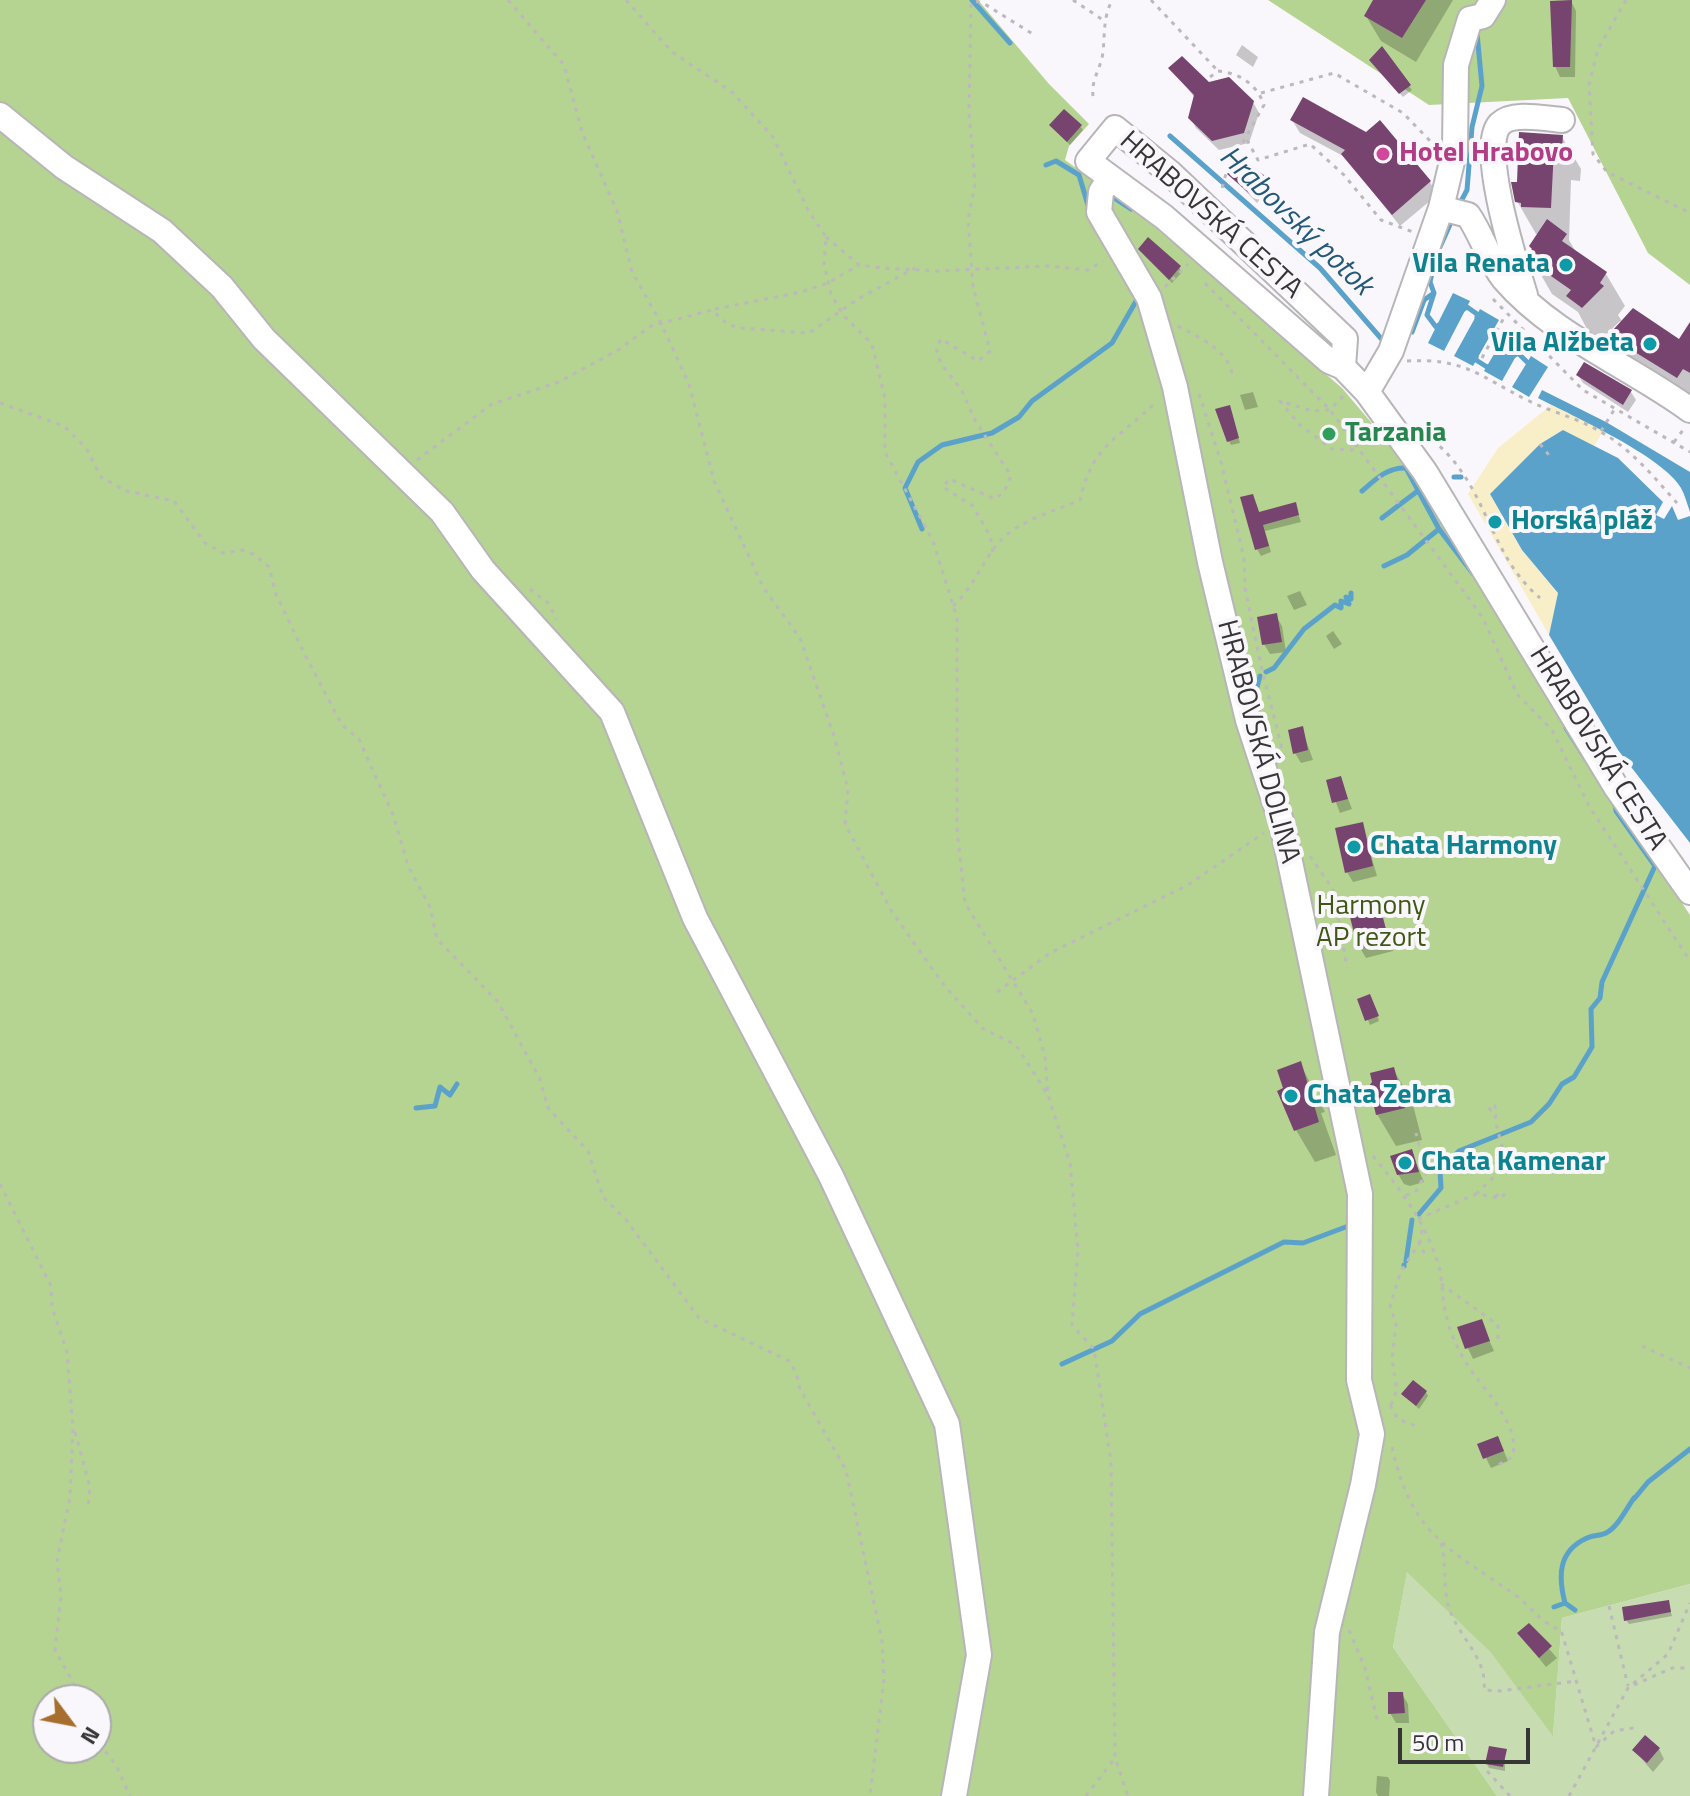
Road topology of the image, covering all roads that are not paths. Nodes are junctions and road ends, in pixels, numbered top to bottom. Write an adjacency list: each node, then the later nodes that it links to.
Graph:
1 (1482, 12): 5 (street)
2 (0, 115): 11 (street)
3 (1562, 120): 6 (street)
4 (1110, 178): 7 (street, HRABOVSKÁ CESTA); 7 (street, HRABOVSKÁ CESTA); 12 (street, HRABOVSKÁ DOLINA)
5 (1453, 211): 6 (street); 8 (street)
6 (1526, 297): 9 (street)
7 (1343, 367): 8 (street, HRABOVSKÁ CESTA)
8 (1367, 392): 10 (street, HRABOVSKÁ CESTA)
9 (1690, 410)
10 (1690, 892)
11 (954, 1796)
12 (1316, 1796)

